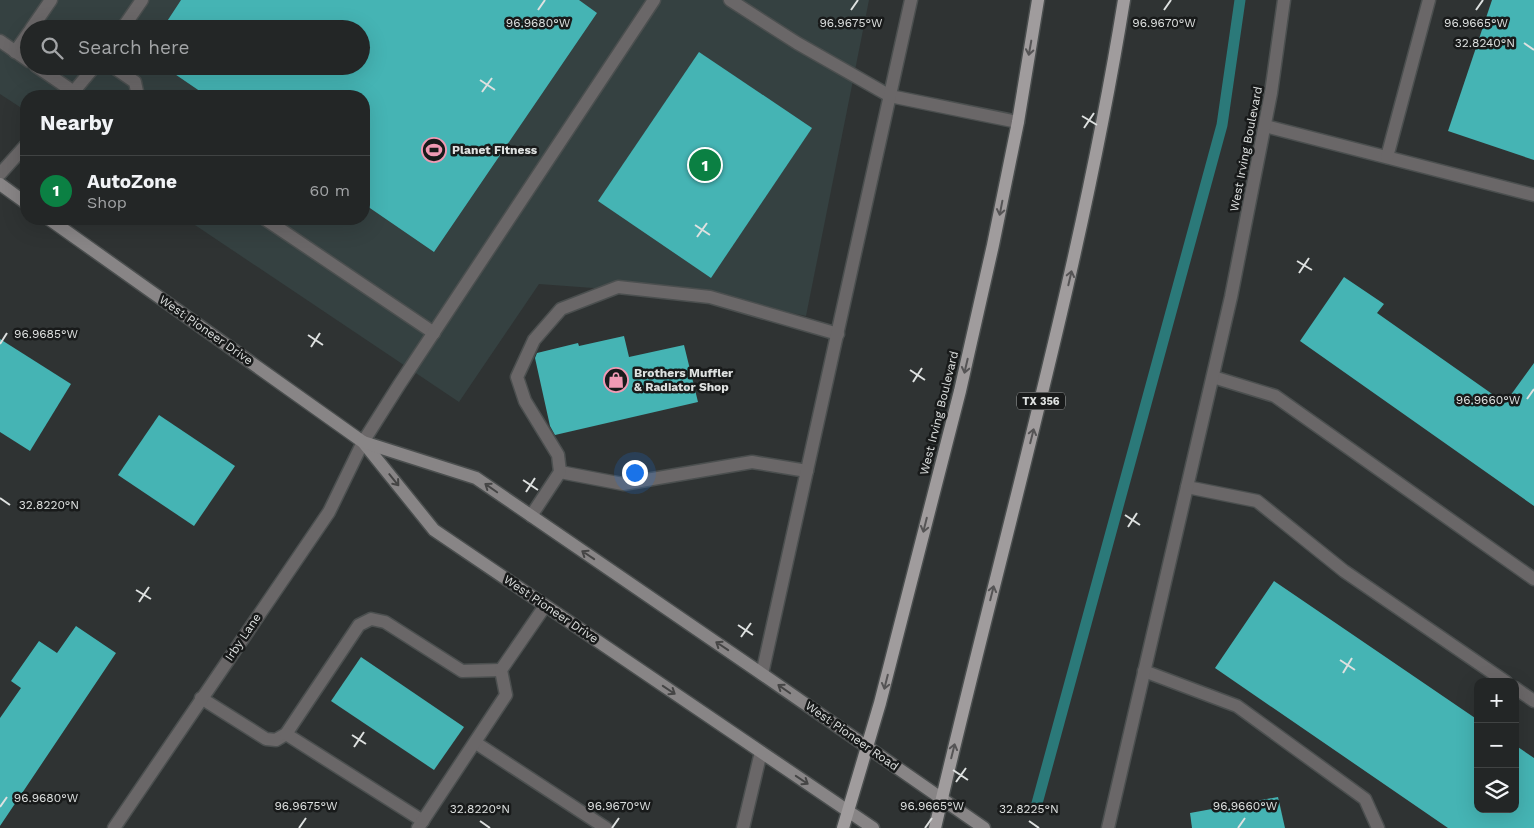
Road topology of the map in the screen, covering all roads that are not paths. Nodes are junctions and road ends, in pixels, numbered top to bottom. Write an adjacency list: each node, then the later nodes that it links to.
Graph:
1 (51, 0): 10 (street)
2 (142, 0): 11 (street)
3 (654, 0): 33 (street, Irby Lane)
4 (730, 0): 22 (street)
5 (911, 0): 22 (street)
6 (1038, 0): 23 (main road, West Irving Boulevard, one-way to 23)
7 (1124, 0): 54 (main road, TX 356, one-way to 7)
8 (1284, 0): 24 (street, West Irving Boulevard)
9 (1429, 0): 26 (street)
10 (37, 20)
11 (128, 20)
12 (0, 42): 14 (street)
13 (20, 45): 14 (street)
14 (15, 52): 15 (street)
15 (20, 55)
16 (48, 75): 19 (street)
17 (88, 75): 20 (street)
18 (125, 75): 21 (street)
19 (67, 90)
20 (75, 90)
21 (137, 90)
22 (890, 96): 23 (street); 34 (street)
23 (1018, 122): 52 (main road, West Irving Boulevard, one-way to 52)
24 (1264, 126): 26 (street); 35 (street, West Irving Boulevard)
25 (20, 152): 27 (street)
26 (1388, 157): 29 (street)
27 (0, 174)
28 (0, 184): 30 (main road)
29 (1534, 195)
30 (20, 199)
31 (57, 225): 36 (main road, West Pioneer Drive)
32 (274, 225): 33 (street)
33 (434, 333): 36 (street, Irby Lane)
34 (838, 334): 37 (street); 38 (street)
35 (1213, 377): 39 (street, West Irving Boulevard); 41 (street)
36 (363, 442): 40 (main road, West Pioneer Drive, one-way to 36); 42 (main road, West Pioneer Drive, one-way to 42); 48 (street, Irby Lane)
37 (560, 472): 38 (street); 40 (street)
38 (808, 472): 45 (street)
39 (1187, 487): 44 (street, West Irving Boulevard); 46 (street)
40 (531, 516): 45 (main road, West Pioneer Drive, one-way to 40)
41 (1534, 578)
42 (545, 606): 43 (street); 53 (main road, West Pioneer Drive, one-way to 53)
43 (501, 670): 50 (street); 51 (street)
44 (1144, 671): 64 (street, West Irving Boulevard); 65 (street)
45 (762, 674): 52 (main road, West Pioneer Road, one-way to 45)
46 (1500, 678)
47 (1519, 691): 49 (street)
48 (201, 698): 50 (street); 57 (street, Irby Lane)
49 (1534, 701)
50 (286, 734): 56 (street)
51 (476, 743): 56 (street); 58 (street)
52 (868, 747): 54 (main road, West Pioneer Road); 55 (main road, West Irving Boulevard)
53 (761, 752): 55 (main road, one-way to 55); 59 (street)
54 (942, 798): 62 (main road, TX 356); 63 (main road)
55 (848, 811): 60 (main road, West Irving Boulevard); 61 (main road)
56 (420, 825)
57 (114, 828)
58 (606, 828)
59 (743, 828)
60 (843, 828)
61 (873, 828)
62 (935, 828)
63 (984, 828)
64 (1108, 828)
65 (1378, 828)

